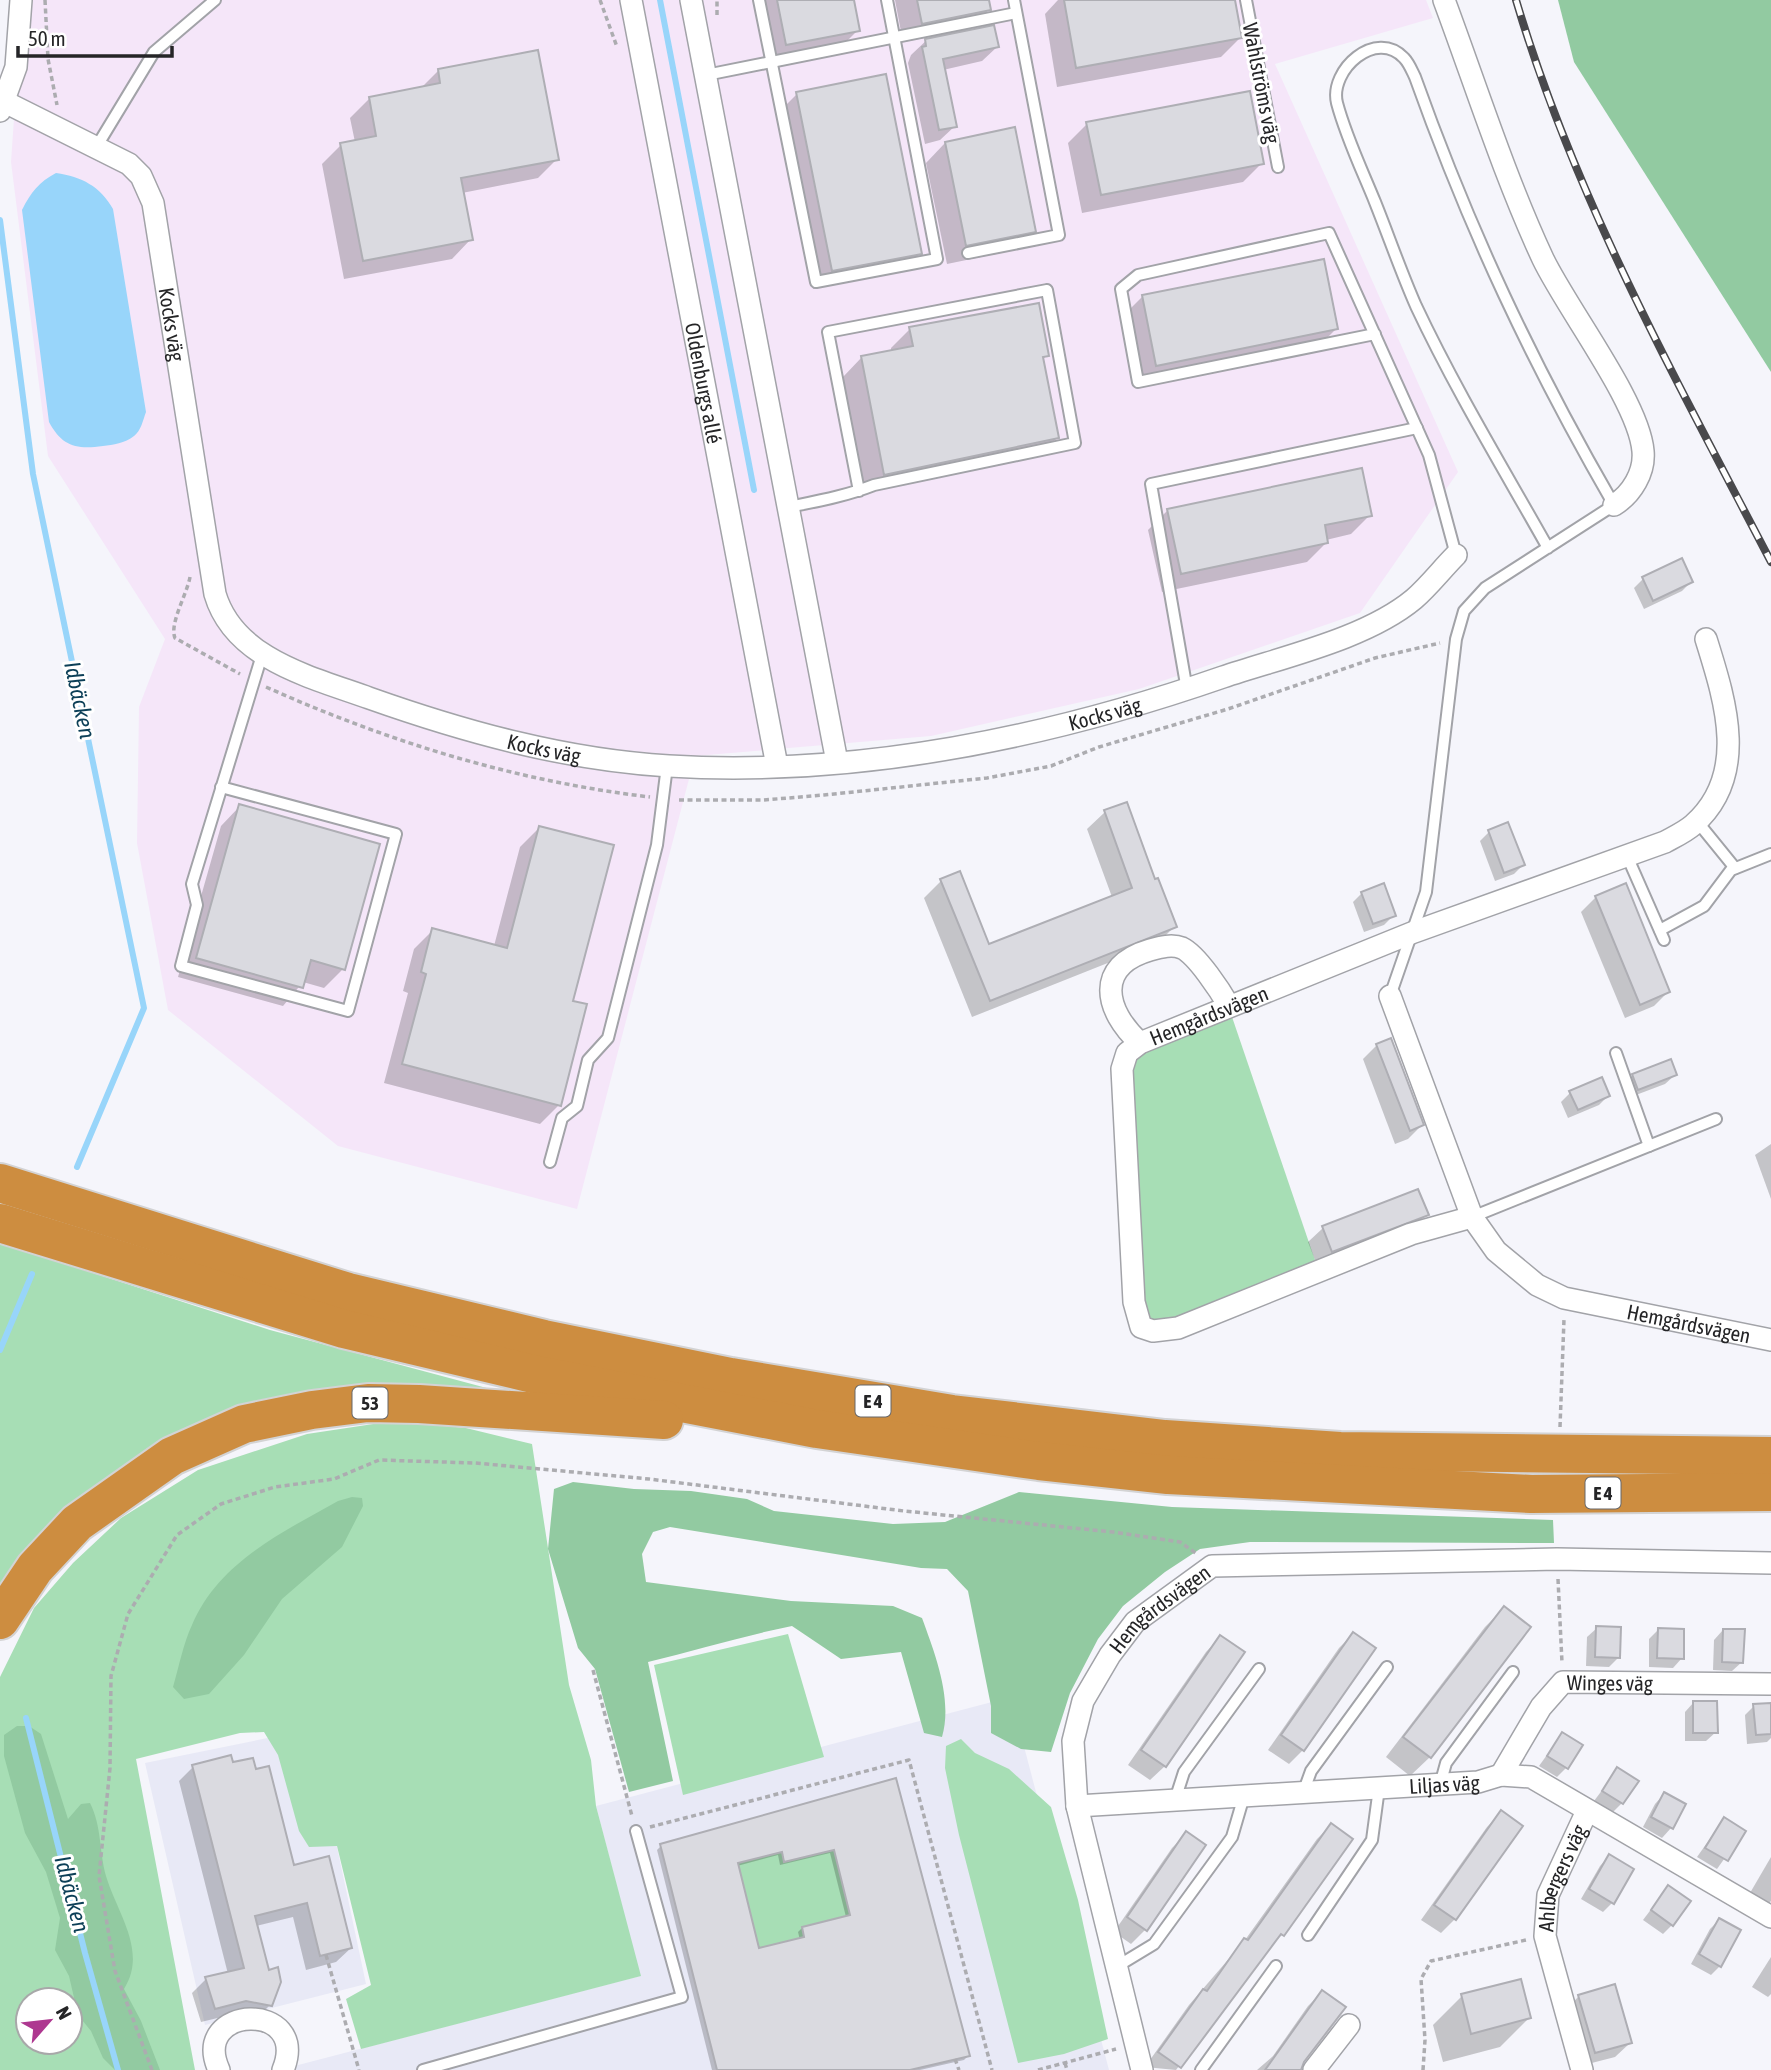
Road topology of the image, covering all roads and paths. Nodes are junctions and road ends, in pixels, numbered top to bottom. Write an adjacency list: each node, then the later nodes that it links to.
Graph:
1 (20, 0): 15 (street)
2 (45, 0): 16 (path)
3 (215, 0): 17 (lane)
4 (631, 0): 36 (street, Oldenburgs allé)
5 (691, 0): 14 (street)
6 (760, 0): 13 (lane)
7 (887, 0): 12 (lane)
8 (1014, 0): 11 (lane)
9 (1245, 0): 18 (lane, Wahlströms väg)
10 (1444, 0): 24 (street)
11 (1016, 13): 12 (lane); 19 (lane)
12 (894, 38): 13 (lane); 13 (lane)
13 (772, 62): 14 (lane)
14 (706, 75): 25 (street)
15 (2, 107): 16 (street, Kocks väg)
16 (49, 123): 17 (street, Kocks väg)
17 (97, 146): 31 (street, Kocks väg)
18 (1278, 167)
19 (968, 253)
20 (1375, 334): 20 (lane); 21 (lane)
21 (1417, 428): 27 (lane); 33 (lane)
22 (1643, 489): 24 (lane)
23 (859, 491): 23 (lane); 25 (lane)
24 (1618, 503): 26 (lane); 26 (lane)
25 (789, 507): 34 (street)
26 (1548, 548): 29 (lane)
27 (1456, 555): 33 (street, Kocks väg)
28 (190, 565): 32 (path)
29 (1456, 639): 38 (path); 43 (lane)
30 (1706, 639): 39 (street, Hemgårdsvägen)
31 (262, 655): 32 (lane); 35 (street, Kocks väg)
32 (254, 681): 37 (lane); 38 (path)
33 (1187, 690): 34 (street, Kocks väg)
34 (837, 762): 36 (street, Kocks väg)
35 (667, 766): 36 (street, Kocks väg); 38 (lane)
36 (776, 766)
37 (221, 787): 37 (lane)
38 (664, 799): 50 (lane)
39 (1696, 820): 41 (street, Hemgårdsvägen); 42 (lane)
40 (1771, 853): 42 (lane)
41 (1627, 856): 42 (lane); 43 (street, Hemgårdsvägen)
42 (1735, 868)
43 (1414, 932): 44 (lane); 45 (street, Hemgårdsvägen)
44 (1390, 996): 52 (street, Hemgårdsvägen)
45 (1229, 1006): 46 (street, Hemgårdsvägen); 46 (street)
46 (1140, 1043): 52 (street, Hemgårdsvägen)
47 (1616, 1053): 49 (lane)
48 (1716, 1119): 49 (lane)
49 (1649, 1146): 52 (lane)
50 (550, 1162)
51 (0, 1182): 58 (highway, E 4)
52 (1472, 1217): 54 (street, Hemgårdsvägen)
53 (0, 1223): 56 (highway, E 4)
54 (1564, 1298): 55 (street, Hemgårdsvägen); 57 (path)
55 (1771, 1339)
56 (817, 1429): 59 (highway, E 4); 63 (highway, 53)
57 (1559, 1436)
58 (1771, 1456)
59 (1771, 1492)
60 (1557, 1559): 61 (street, Hemgårdsvägen); 62 (street, Hemgårdsvägen); 68 (path)
61 (1771, 1563)
62 (1212, 1566): 76 (street, Hemgårdsvägen); 90 (path)
63 (0, 1620)
64 (1387, 1667): 73 (lane)
65 (1259, 1669): 75 (lane)
66 (593, 1670): 78 (path)
67 (1513, 1672): 71 (lane)
68 (1563, 1682): 69 (street, Winges väg); 70 (street, Winges väg)
69 (1771, 1684)
70 (1501, 1775): 71 (street, Liljas väg); 77 (street, Liljas väg)
71 (1440, 1784): 72 (street, Liljas väg)
72 (1379, 1788): 73 (street, Liljas väg); 80 (lane)
73 (1303, 1793): 74 (street, Liljas väg)
74 (1244, 1796): 75 (street, Liljas väg); 84 (lane)
75 (1175, 1800): 76 (street, Liljas väg)
76 (1077, 1806): 84 (street, Hemgårdsvägen)
77 (1587, 1811): 79 (street, Liljas väg); 81 (street, Ahlbergers väg)
78 (636, 1831): 93 (lane); 95 (path)
79 (1771, 1917)
80 (1308, 1935)
81 (1545, 1936): 101 (path); 102 (street, Ahlbergers väg)
82 (326, 1955): 92 (path)
83 (1276, 1966): 99 (lane)
84 (1116, 1967): 86 (street, Hemgårdsvägen)
85 (1349, 2025): 100 (street)
86 (1135, 2044): 88 (path); 98 (street, Hemgårdsvägen)
87 (955, 2059): 94 (path)
88 (1065, 2063): 96 (path); 97 (path)
89 (218, 2068): 91 (street)
90 (152, 2070)
91 (283, 2070)
92 (359, 2070)
93 (423, 2070)
94 (959, 2070)
95 (992, 2070)
96 (1038, 2070)
97 (1067, 2070)
98 (1142, 2070)
99 (1201, 2070)
100 (1314, 2070)
101 (1423, 2070)
102 (1582, 2070)

